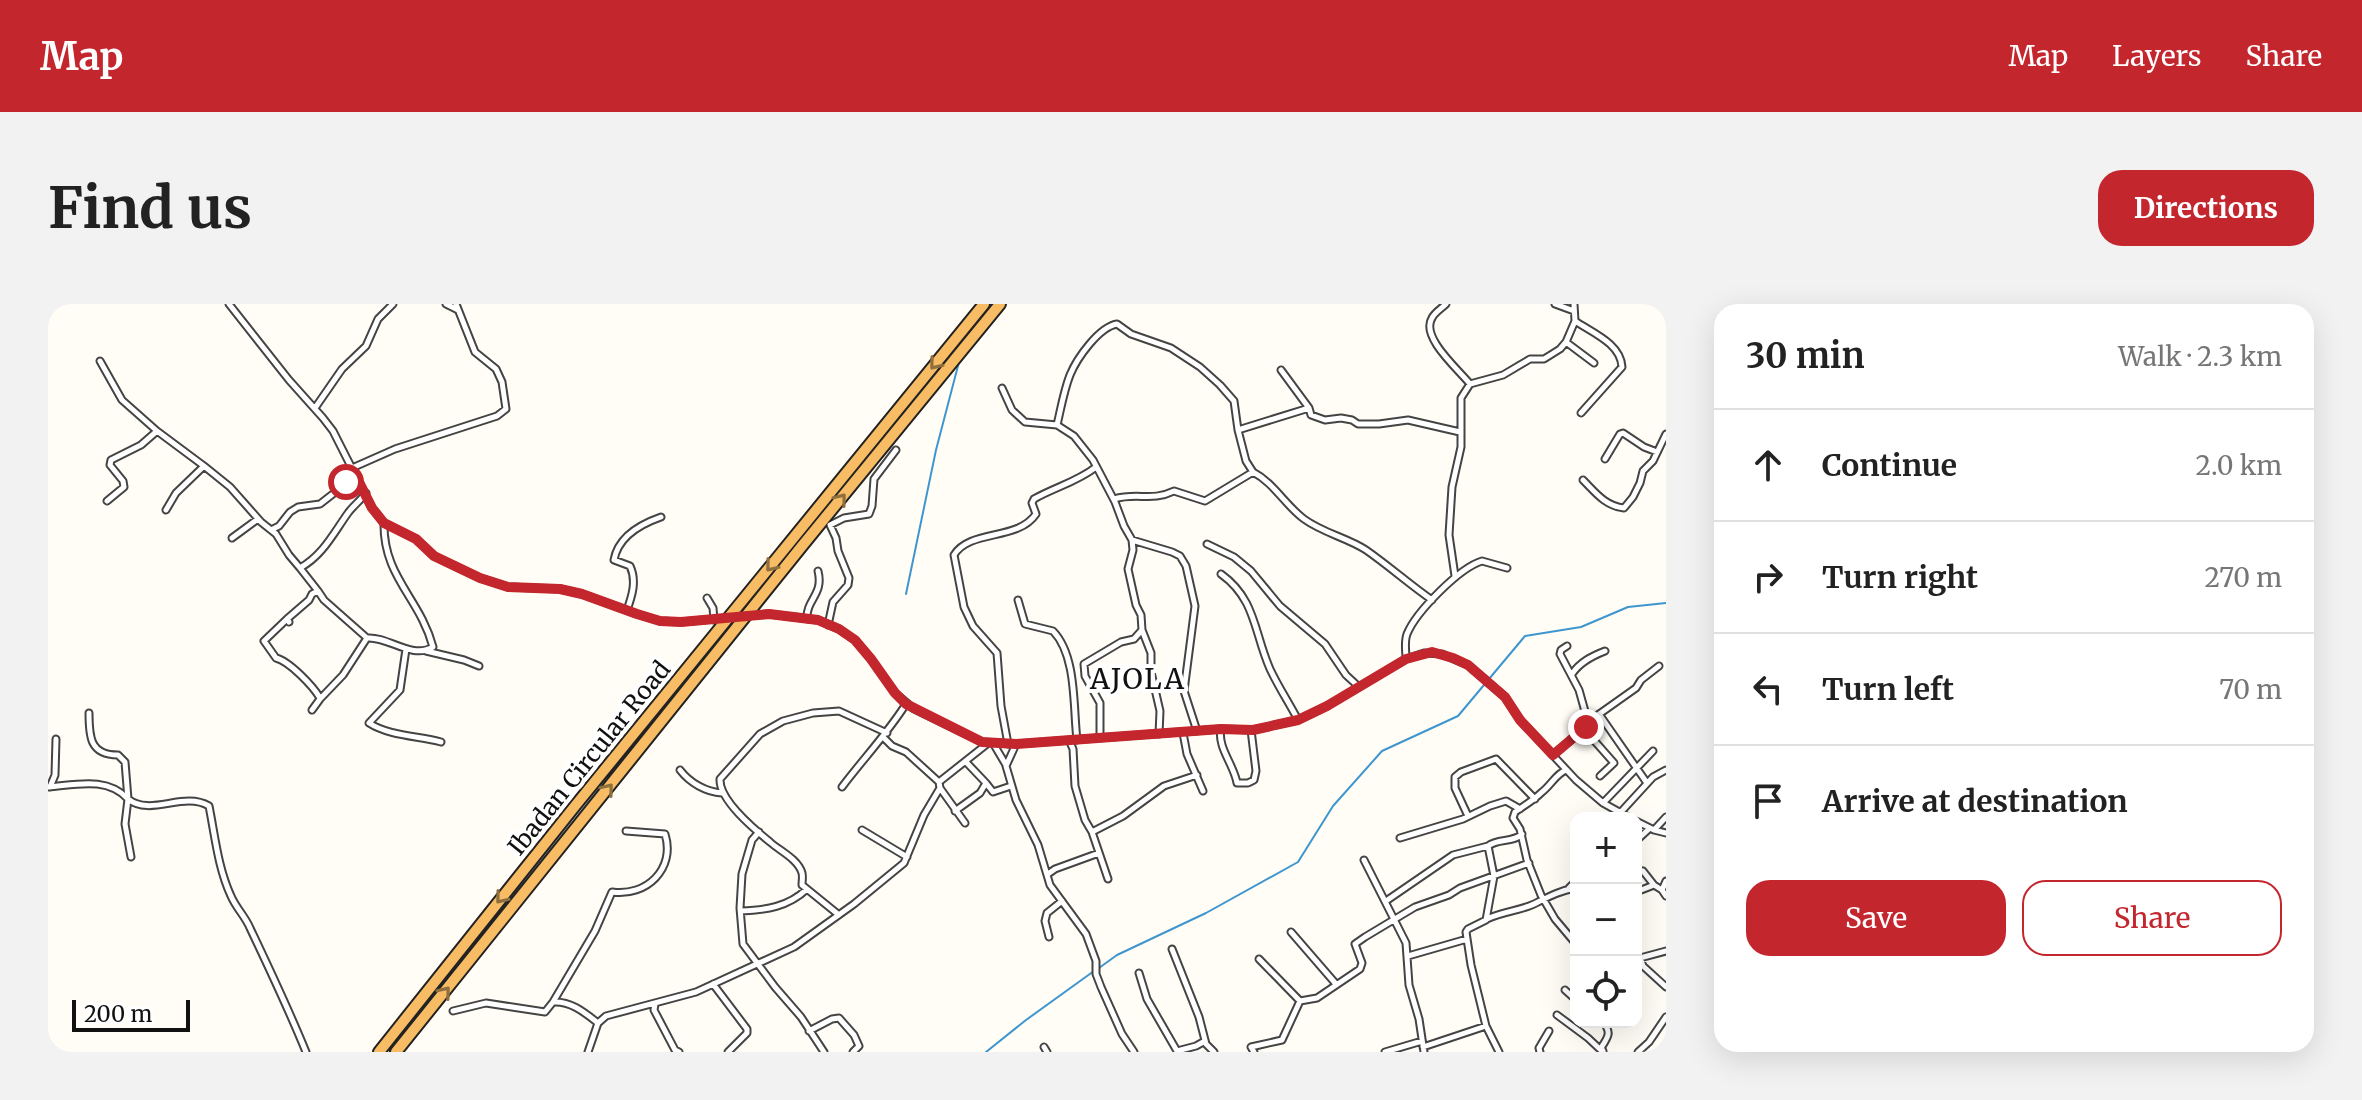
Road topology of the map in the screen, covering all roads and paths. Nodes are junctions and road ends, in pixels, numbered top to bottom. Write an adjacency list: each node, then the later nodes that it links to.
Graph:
1 (229, 304): 17 (street)
2 (393, 304): 17 (street)
3 (446, 304): 8 (street)
4 (984, 304): 185 (highway, Ibadan Circular Road, one-way to 185)
5 (1000, 304): 186 (highway, Ibadan Circular Road, one-way to 5)
6 (1446, 304): 15 (street)
7 (1555, 304): 9 (street)
8 (457, 307): 30 (street)
9 (1574, 307): 10 (street)
10 (1575, 321): 11 (street); 19 (street)
11 (1566, 342): 13 (street); 15 (street)
12 (100, 361): 22 (street)
13 (1594, 363)
14 (1281, 370): 18 (street)
15 (1470, 384): 23 (street)
16 (1002, 388): 20 (street)
17 (315, 408): 30 (street)
18 (1309, 408): 21 (street); 23 (street)
19 (1581, 413)
20 (1057, 425): 21 (street); 29 (street)
21 (1238, 430): 31 (street)
22 (157, 431): 28 (street); 36 (street)
23 (1460, 432): 49 (street)
24 (1666, 434): 26 (street)
25 (896, 450): 57 (street)
26 (1657, 452): 27 (street); 33 (street)
27 (1605, 459)
28 (204, 466): 37 (street); 39 (street)
29 (1096, 467): 35 (street); 89 (street)
30 (352, 468): 32 (street)
31 (1253, 472): 35 (street); 53 (street)
32 (356, 476): 34 (street); 41 (street)
33 (1583, 480)
34 (366, 493): 40 (street); 45 (street)
35 (1114, 499): 43 (street)
36 (107, 501)
37 (166, 510)
38 (661, 517): 54 (street)
39 (258, 519): 41 (street); 42 (street)
40 (384, 523): 54 (street); 62 (street)
41 (271, 530): 45 (street)
42 (232, 538)
43 (1132, 540): 58 (street); 79 (street)
44 (1207, 544): 68 (street)
45 (300, 568): 50 (street)
46 (1507, 568): 49 (street)
47 (818, 571): 55 (street)
48 (1221, 574): 74 (street)
49 (1455, 576): 53 (street)
50 (318, 591): 59 (street); 69 (street)
51 (707, 598): 56 (street)
52 (1018, 600): 86 (street)
53 (1432, 600): 64 (street)
54 (627, 610): 56 (street)
55 (807, 619): 56 (street); 57 (street)
56 (714, 620)
57 (828, 625): 70 (street)
58 (1142, 630): 81 (street); 83 (street)
59 (367, 638): 61 (street); 69 (street)
60 (1567, 646): 67 (street)
61 (406, 649): 62 (street); 87 (street)
62 (425, 651): 65 (street)
63 (1605, 651): 67 (street)
64 (1406, 659): 68 (street); 91 (street)
65 (479, 666)
66 (1659, 666): 73 (street)
67 (1572, 675): 75 (street)
68 (1359, 687): 74 (street)
69 (320, 699): 71 (street)
70 (906, 704): 82 (street); 88 (street)
71 (312, 710)
72 (89, 713): 108 (street)
73 (1599, 714): 75 (street); 94 (street)
74 (1298, 720): 78 (street)
75 (1588, 722): 77 (street)
76 (1221, 729): 78 (street); 78 (street); 79 (street)
77 (1584, 729): 91 (street); 99 (street)
78 (1251, 730)
79 (1197, 731): 80 (street)
80 (1183, 733): 81 (street); 98 (street)
81 (1159, 734): 83 (street)
82 (885, 735): 102 (street); 105 (street); 107 (street)
83 (1100, 738): 86 (street)
84 (56, 739): 104 (street)
85 (1069, 740): 86 (street); 89 (street); 123 (street)
86 (1077, 740)
87 (441, 742)
88 (990, 743): 89 (street); 92 (street); 93 (street)
89 (1012, 744): 93 (street)
90 (1653, 751): 94 (street)
91 (1553, 755): 96 (street)
92 (966, 762): 100 (street); 102 (street)
93 (1006, 766): 103 (street)
94 (1636, 768): 101 (street); 110 (street)
95 (680, 770): 107 (street)
96 (1566, 770): 109 (street); 110 (street)
97 (1666, 770): 101 (street)
98 (1197, 775): 106 (street); 123 (street)
99 (1600, 776)
100 (986, 783): 103 (street); 112 (street)
101 (1647, 783): 114 (street)
102 (939, 785): 112 (street); 131 (street)
103 (1011, 786): 135 (street)
104 (49, 787): 108 (street)
105 (842, 787)
106 (1203, 791)
107 (722, 793): 122 (street)
108 (128, 799): 130 (street); 184 (street)
109 (1535, 799): 111 (street); 115 (street)
110 (1603, 803): 113 (street)
111 (1520, 809): 115 (street); 125 (street)
112 (955, 811): 117 (street)
113 (1618, 812)
114 (1621, 812)
115 (1468, 816): 127 (street)
116 (1666, 817): 119 (street)
117 (965, 823)
118 (1642, 824): 119 (street)
119 (1652, 829): 124 (street); 126 (street)
120 (862, 830): 131 (street)
121 (626, 831): 172 (street)
122 (759, 832): 141 (street); 148 (street)
123 (1092, 832): 129 (street)
124 (1666, 833)
125 (1522, 834): 128 (street); 133 (street)
126 (1642, 836)
127 (1400, 838)
128 (1488, 846): 136 (street); 147 (street)
129 (1099, 853): 135 (street); 137 (street)
130 (131, 857)
131 (907, 857): 149 (street)
132 (1364, 860): 147 (street)
133 (1529, 863): 136 (street); 145 (street)
134 (1642, 871): 140 (street)
135 (1048, 874): 146 (street)
136 (1494, 876): 150 (street); 151 (street)
137 (1108, 879)
138 (1666, 881): 144 (street)
139 (1573, 884): 142 (street)
140 (1654, 885): 143 (street); 144 (street)
141 (807, 889): 148 (street); 149 (street)
142 (1568, 890): 145 (street)
143 (1642, 890)
144 (1664, 893)
145 (1544, 898): 151 (street); 154 (street)
146 (1062, 900): 155 (street); 192 (street)
147 (1386, 901): 150 (street)
148 (741, 911): 163 (street)
149 (839, 915): 163 (street)
150 (1395, 918): 160 (street); 167 (street)
151 (1486, 920): 157 (street)
152 (1570, 931): 154 (street)
153 (1291, 932): 167 (street)
154 (1567, 933): 156 (street)
155 (1049, 937)
156 (1570, 937)
157 (1467, 939): 160 (street); 178 (street)
158 (1172, 949): 182 (street)
159 (1666, 951): 161 (street)
160 (1408, 956): 183 (street)
161 (1642, 957)
162 (1259, 959): 171 (street)
163 (757, 963): 166 (street); 180 (street)
164 (1642, 963): 168 (street)
165 (1139, 973): 182 (street)
166 (713, 984): 173 (street); 189 (street)
167 (1336, 984): 171 (street)
168 (1666, 987)
169 (1565, 990): 170 (street)
170 (1570, 995)
171 (1300, 1001): 194 (street)
172 (553, 1002): 174 (street); 177 (street)
173 (655, 1004): 177 (street); 188 (street)
174 (453, 1011)
175 (1557, 1015): 198 (street)
176 (1666, 1017): 199 (street)
177 (598, 1023): 187 (street)
178 (1486, 1026): 183 (street); 196 (street)
179 (1608, 1028): 198 (street)
180 (809, 1031): 190 (street); 191 (street)
181 (1549, 1031): 197 (street)
182 (1205, 1041): 193 (street)
183 (1423, 1046): 195 (street)
184 (306, 1052)
185 (379, 1052)
186 (396, 1052)
187 (588, 1052)
188 (679, 1052)
189 (728, 1052)
190 (824, 1052)
191 (853, 1052)
192 (1134, 1052)
193 (1214, 1052)
194 (1254, 1052)
195 (1385, 1052)
196 (1499, 1052)
197 (1540, 1052)
198 (1603, 1052)
199 (1638, 1052)

